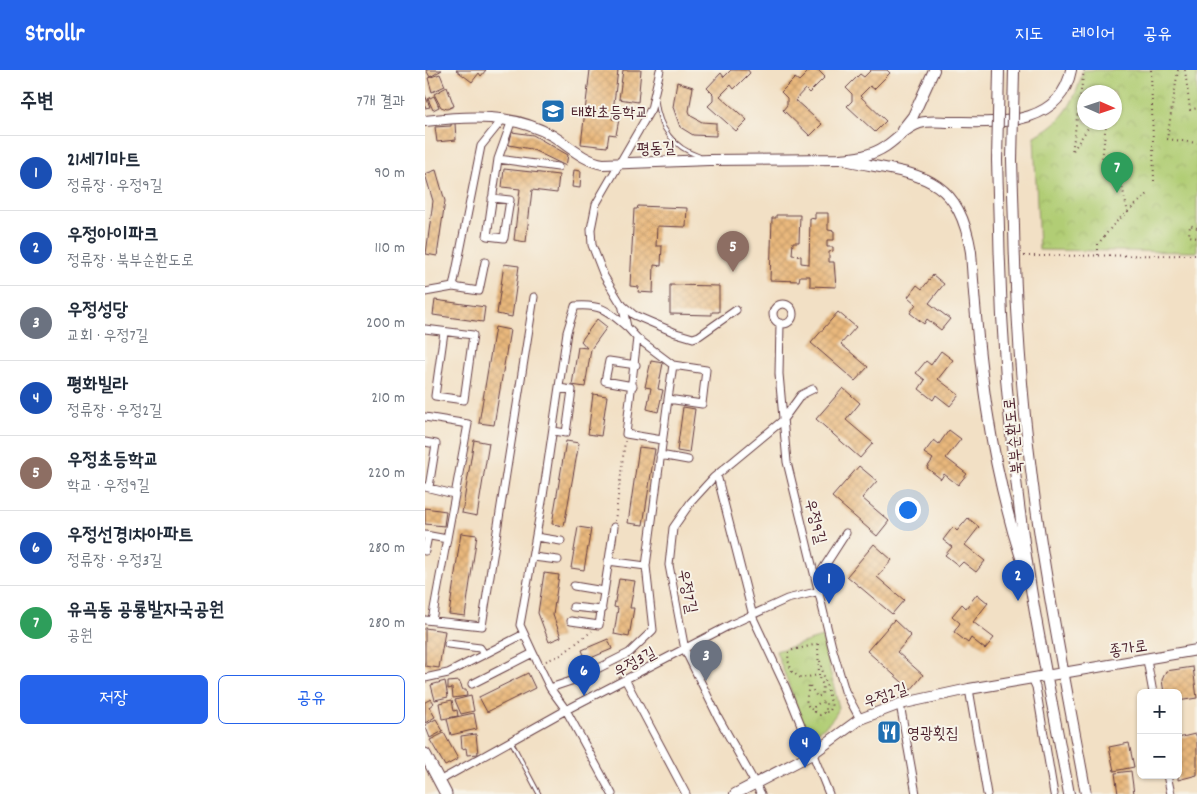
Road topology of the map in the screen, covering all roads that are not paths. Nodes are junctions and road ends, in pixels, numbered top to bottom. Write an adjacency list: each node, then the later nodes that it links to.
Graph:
1 (660, 70): 6 (street)
2 (934, 70): 9 (main road)
3 (999, 70): 56 (main road, 북부순환도로, bridge)
4 (1014, 70): 71 (main road, 북부순환도로, bridge)
5 (1071, 70): 9 (main road, 평동길)
6 (655, 94): 12 (lane); 13 (street)
7 (507, 120): 8 (main road, 평동길); 10 (street); 13 (main road, 평동길); 17 (street)
8 (425, 121)
9 (895, 139): 11 (main road, 평동길)
10 (498, 158): 14 (street); 15 (street)
11 (839, 159): 12 (main road, 평동길); 56 (main road)
12 (709, 160): 13 (main road, 평동길)
13 (621, 163): 20 (street)
14 (558, 166)
15 (493, 198): 15 (street)
16 (485, 262): 17 (street)
17 (453, 287): 18 (street)
18 (425, 293)
19 (534, 297): 62 (street)
20 (621, 304): 21 (street); 23 (street)
21 (737, 310)
22 (780, 323): 34 (street, 우정9길)
23 (627, 327): 26 (street); 30 (street)
24 (425, 329): 25 (street)
25 (444, 332): 25 (street)
26 (637, 338): 27 (street); 28 (street)
27 (636, 365): 29 (street); 29 (street)
28 (673, 365): 32 (street); 32 (street)
29 (633, 386): 36 (street)
30 (559, 388): 35 (street); 35 (street)
31 (813, 389): 34 (street, 우정7길)
32 (668, 399): 36 (street)
33 (425, 417): 42 (street)
34 (782, 420): 40 (street, 우정7길); 54 (street, 우정9길)
35 (553, 430): 46 (street)
36 (662, 440): 38 (street)
37 (425, 442): 41 (street)
38 (660, 455): 39 (street); 53 (street)
39 (688, 460)
40 (717, 475): 61 (street); 66 (street, 우정7길)
41 (427, 487): 42 (street)
42 (454, 494): 47 (street)
43 (614, 527): 52 (street)
44 (846, 533): 54 (street)
45 (426, 535): 47 (street); 49 (street)
46 (536, 537): 48 (street); 50 (street)
47 (447, 539): 62 (street)
48 (561, 541)
49 (425, 551)
50 (533, 557): 51 (street); 64 (street)
51 (558, 560)
52 (608, 561): 53 (street); 57 (street)
53 (646, 566): 77 (street)
54 (817, 578): 58 (street, 우정9길)
55 (574, 586): 57 (street)
56 (1031, 590): 72 (main road, 북부순환도로)
57 (604, 591): 60 (street)
58 (820, 591): 61 (street, 우정3길); 82 (street, 우정9길)
59 (573, 606): 60 (street)
60 (601, 610): 63 (street)
61 (753, 616): 66 (street, 우정3길); 85 (street)
62 (428, 620)
63 (571, 621)
64 (524, 634): 68 (street); 69 (street)
65 (448, 644): 69 (street)
66 (685, 650): 75 (street, 우정3길); 88 (street, 우정7길)
67 (1197, 650): 70 (main road, 종가로)
68 (533, 653): 76 (street); 77 (street)
69 (484, 654): 73 (street)
70 (1147, 660): 71 (main road, 종가로); 79 (street)
71 (1065, 672): 72 (main road, 우정2길); 100 (main road, 북부순환도로)
72 (1047, 675): 74 (main road, 우정2길); 99 (main road, 북부순환도로)
73 (425, 678)
74 (1032, 678): 78 (main road, 우정2길); 98 (street)
75 (626, 681): 81 (street, 우정3길); 92 (street)
76 (472, 684)
77 (550, 688): 81 (street)
78 (969, 689): 80 (main road, 우정2길); 97 (street)
79 (1152, 689)
80 (900, 704): 82 (main road, 우정2길); 96 (street)
81 (566, 710): 83 (street, 우정3길); 91 (street)
82 (860, 719): 85 (main road, 우정2길)
83 (511, 741): 87 (street, 우정3길); 90 (lane)
84 (425, 754): 87 (main road)
85 (812, 754): 88 (main road, 우정2길); 95 (street)
86 (1168, 779): 101 (street)
87 (439, 781): 89 (main road)
88 (755, 783): 93 (main road, 우정2길); 94 (street, 우정7길)
89 (446, 794)
90 (539, 794)
91 (612, 794)
92 (686, 794)
93 (735, 794)
94 (761, 794)
95 (829, 794)
96 (916, 794)
97 (987, 794)
98 (1054, 794)
99 (1069, 794)
100 (1086, 794)
101 (1171, 794)

